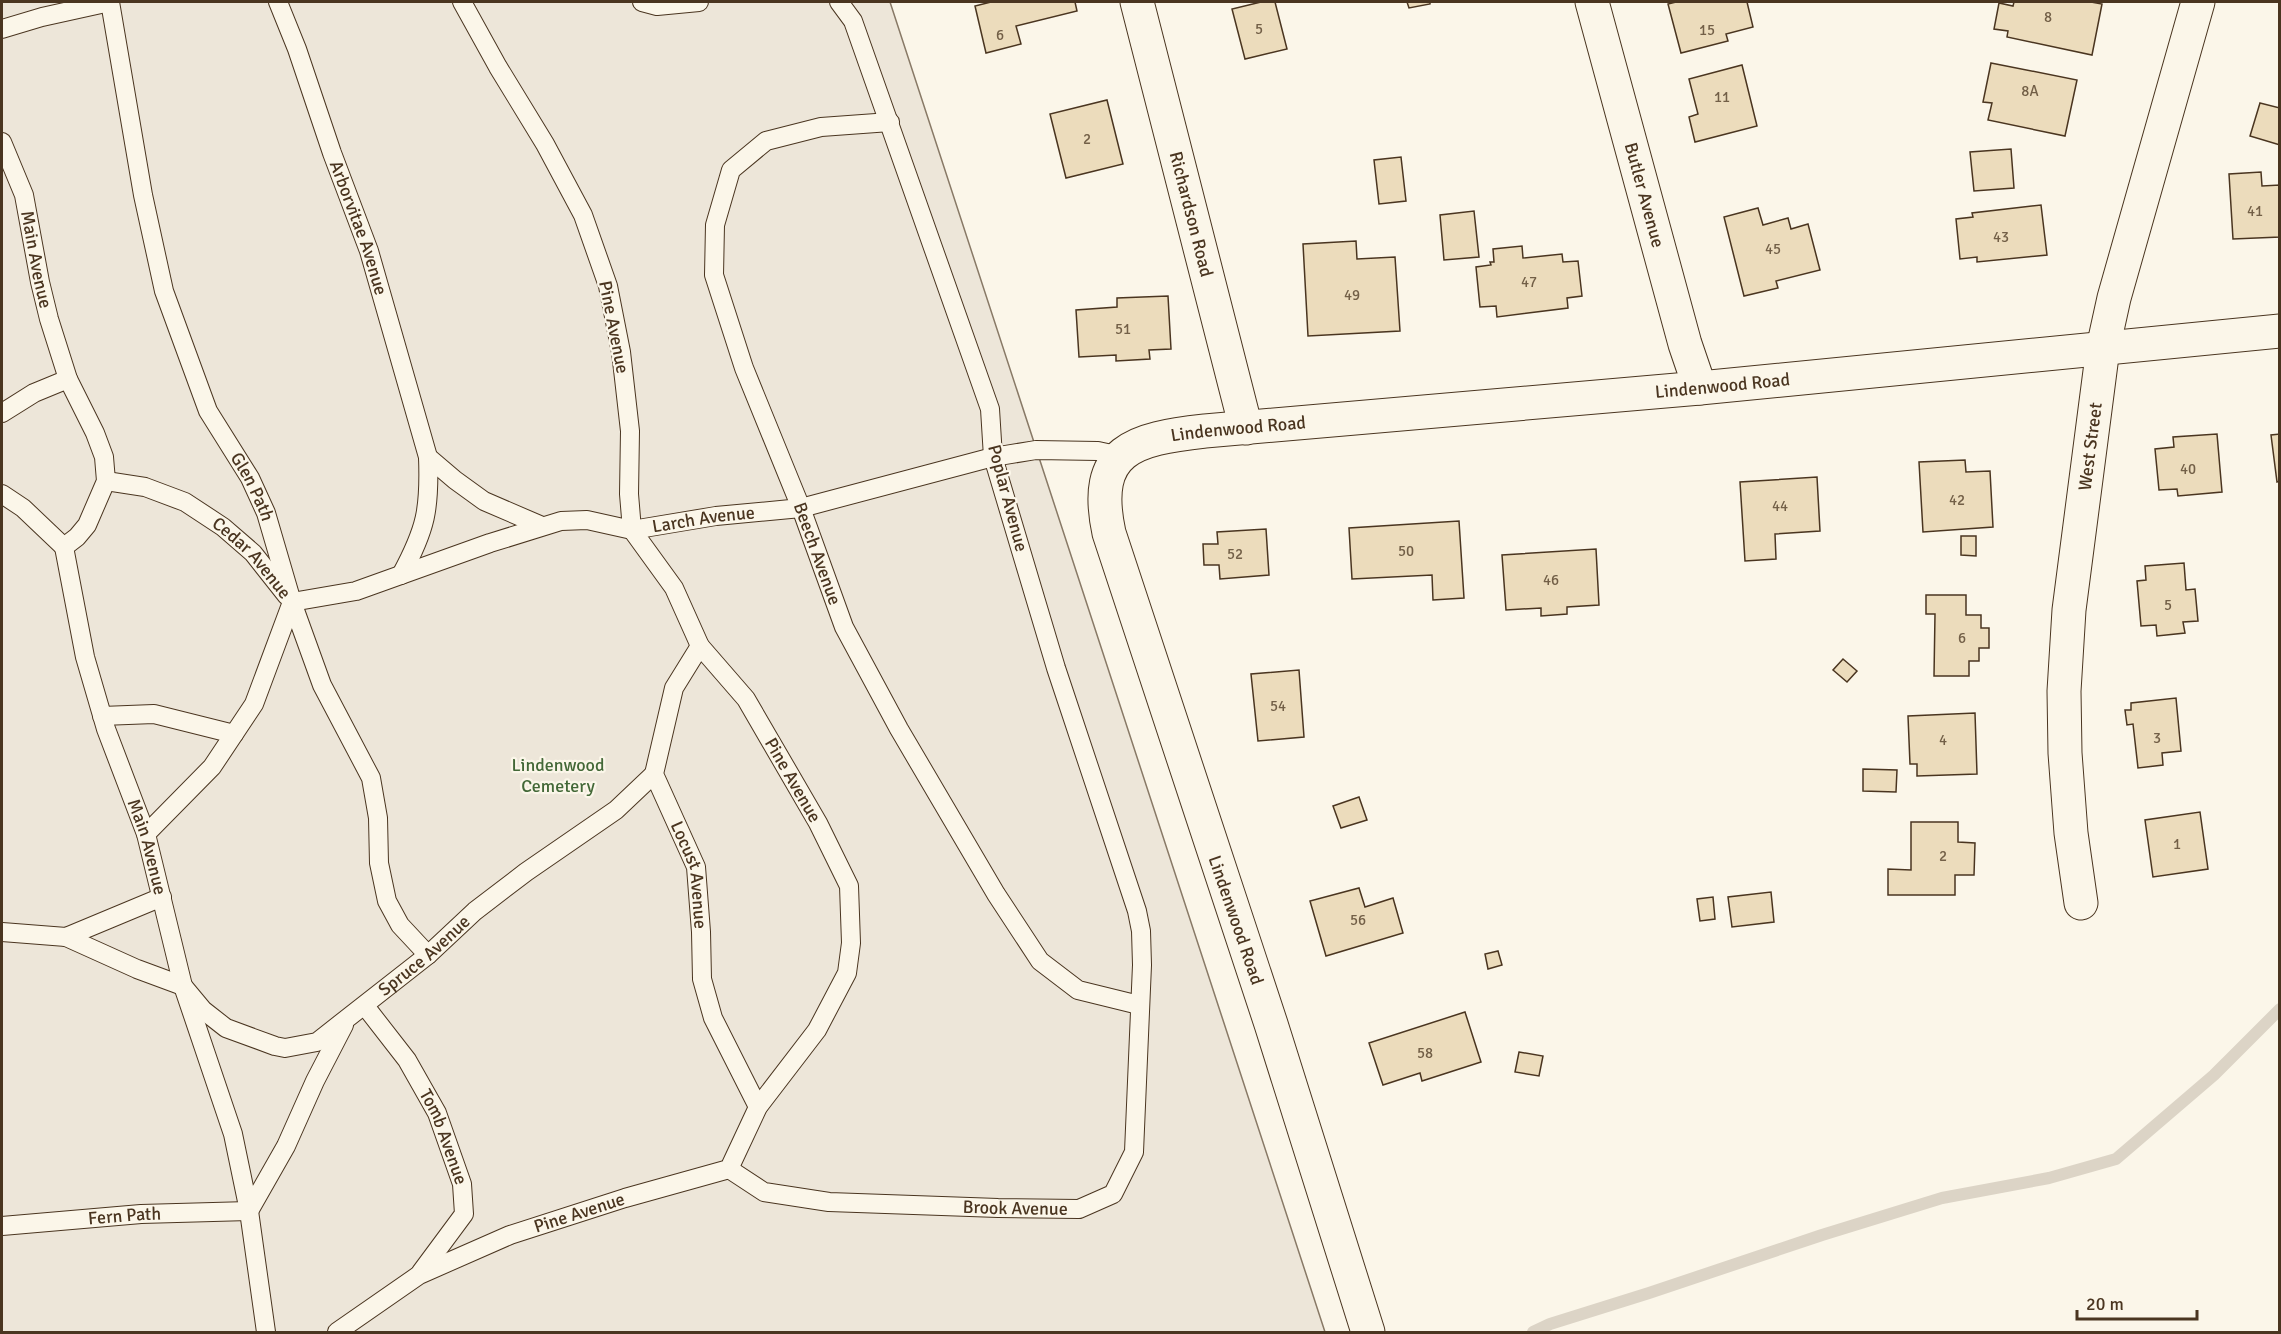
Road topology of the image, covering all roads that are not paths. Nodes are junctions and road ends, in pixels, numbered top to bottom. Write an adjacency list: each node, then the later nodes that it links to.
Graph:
1 (110, 2): 10 (lane); 29 (lane, Glen Path)
2 (278, 2): 21 (lane, Arborvitae Avenue)
3 (462, 2): 26 (lane, Pine Avenue)
4 (642, 2): 5 (lane)
5 (699, 2)
6 (840, 2): 11 (lane, Poplar Avenue)
7 (1137, 2): 18 (street, Richardson Road)
8 (1592, 2): 16 (street, Butler Avenue)
9 (2198, 2): 14 (street, West Street)
10 (2, 29)
11 (890, 122): 19 (lane, Poplar Avenue); 24 (lane, Beech Avenue)
12 (2, 142): 15 (lane, Main Avenue)
13 (2280, 331): 14 (street, Lindenwood Road)
14 (2103, 348): 16 (street, Lindenwood Road); 36 (street, West Street)
15 (68, 380): 17 (lane); 22 (lane, Main Avenue)
16 (1700, 388): 18 (street, Lindenwood Road)
17 (2, 413)
18 (1246, 428): 20 (street, Lindenwood Road)
19 (993, 456): 20 (lane, Larch Avenue); 24 (lane, Larch Avenue); 41 (lane, Poplar Avenue)
20 (1121, 456): 51 (street, Lindenwood Road)
21 (428, 457): 25 (lane); 28 (lane, Arborvitae Avenue)
22 (106, 481): 27 (lane); 29 (lane, Cedar Avenue)
23 (2, 494): 27 (lane)
24 (801, 508): 26 (lane, Larch Avenue); 41 (lane, Beech Avenue)
25 (542, 526): 26 (lane, Larch Avenue); 28 (lane, Larch Avenue)
26 (632, 530): 30 (lane, Pine Avenue)
27 (64, 547): 31 (lane, Main Avenue)
28 (401, 575): 29 (lane, Larch Avenue)
29 (292, 602): 32 (lane, Cedar Avenue); 39 (lane, Glen Path)
30 (700, 646): 33 (lane); 44 (lane, Pine Avenue)
31 (102, 716): 32 (lane); 34 (lane, Main Avenue)
32 (234, 734): 34 (lane, Cedar Avenue)
33 (654, 774): 39 (lane, Spruce Avenue); 44 (lane, Locust Avenue)
34 (146, 834): 35 (lane, Main Avenue)
35 (162, 897): 38 (lane); 40 (lane, Main Avenue)
36 (2081, 903)
37 (2, 932): 38 (lane)
38 (66, 937): 40 (lane)
39 (428, 955): 42 (lane, Spruce Avenue)
40 (183, 987): 43 (lane, Spruce Avenue); 46 (lane, Main Avenue)
41 (1139, 1005): 45 (lane, Brook Avenue)
42 (365, 1006): 43 (lane, Spruce Avenue); 48 (lane, Tomb Avenue)
43 (346, 1021): 46 (lane)
44 (758, 1107): 45 (lane, Pine Avenue)
45 (729, 1169): 48 (lane, Pine Avenue)
46 (249, 1211): 47 (lane, Fern Path); 49 (lane, Main Avenue)
47 (2, 1226)
48 (419, 1275): 50 (lane, Pine Avenue)
49 (266, 1332)
50 (337, 1332)
51 (1368, 1332)

